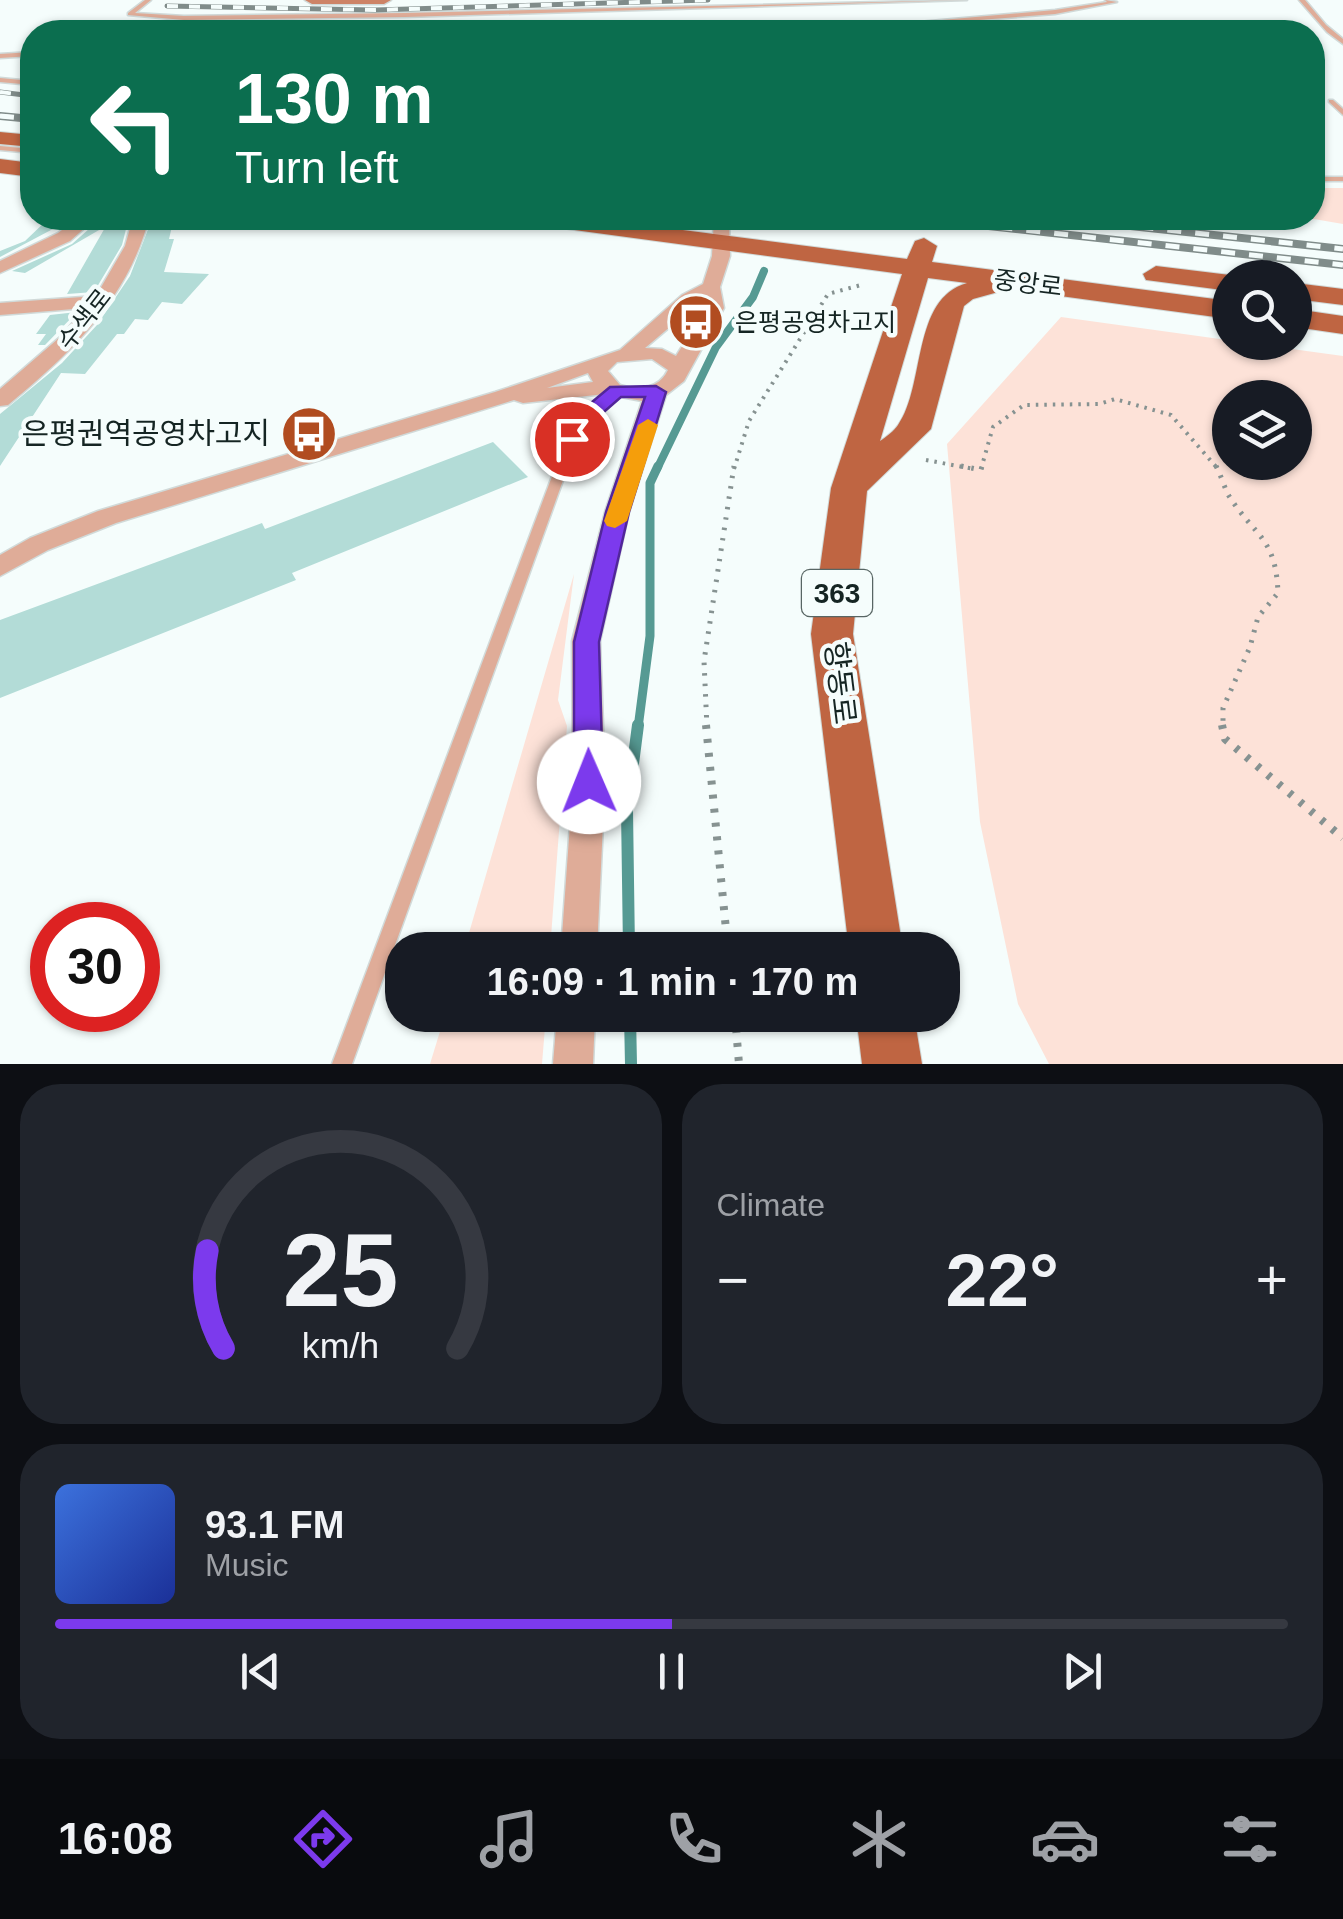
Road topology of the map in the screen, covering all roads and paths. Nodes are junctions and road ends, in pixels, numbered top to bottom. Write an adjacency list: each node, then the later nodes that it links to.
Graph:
1 (148, 0): 5 (lane)
2 (312, 0): 3 (main road)
3 (323, 0): 4 (main road)
4 (384, 0)
5 (964, 0)
6 (1108, 0): 8 (lane)
7 (1302, 0): 9 (lane)
8 (952, 20)
9 (1318, 20)
10 (1331, 101): 11 (lane)
11 (1343, 113)
12 (73, 230): 17 (street)
13 (138, 230): 24 (street, 수색로)
14 (714, 230): 21 (street)
15 (731, 230): 16 (main road, 중앙로)
16 (921, 257): 18 (main road, 중앙로); 19 (main road, 중앙로); 37 (main road, 향동로 / 363)
17 (0, 268)
18 (1011, 281): 25 (main road, 중앙로); 37 (main road)
19 (1212, 281)
20 (861, 285): 41 (path)
21 (711, 287): 29 (street); 31 (street)
22 (1312, 293): 23 (main road)
23 (1343, 297)
24 (103, 302): 26 (street); 35 (street, 수색로)
25 (1212, 308)
26 (0, 310)
27 (1312, 320): 28 (main road)
28 (1343, 324)
29 (628, 352): 30 (street); 31 (street)
30 (604, 363): 32 (street); 34 (street)
31 (678, 370): 33 (street)
32 (612, 389): 33 (street); 34 (street); 46 (lane)
33 (656, 392): 40 (street)
34 (503, 396): 38 (street)
35 (0, 400)
36 (926, 460): 39 (path)
37 (849, 488): 42 (main road, 향동로 / 363)
38 (0, 567)
39 (1343, 838)
40 (581, 932)
41 (726, 932)
42 (873, 932)
43 (575, 1032): 47 (street)
44 (736, 1032): 48 (path)
45 (887, 1032): 49 (main road)
46 (342, 1064)
47 (573, 1064)
48 (740, 1064)
49 (892, 1064)

